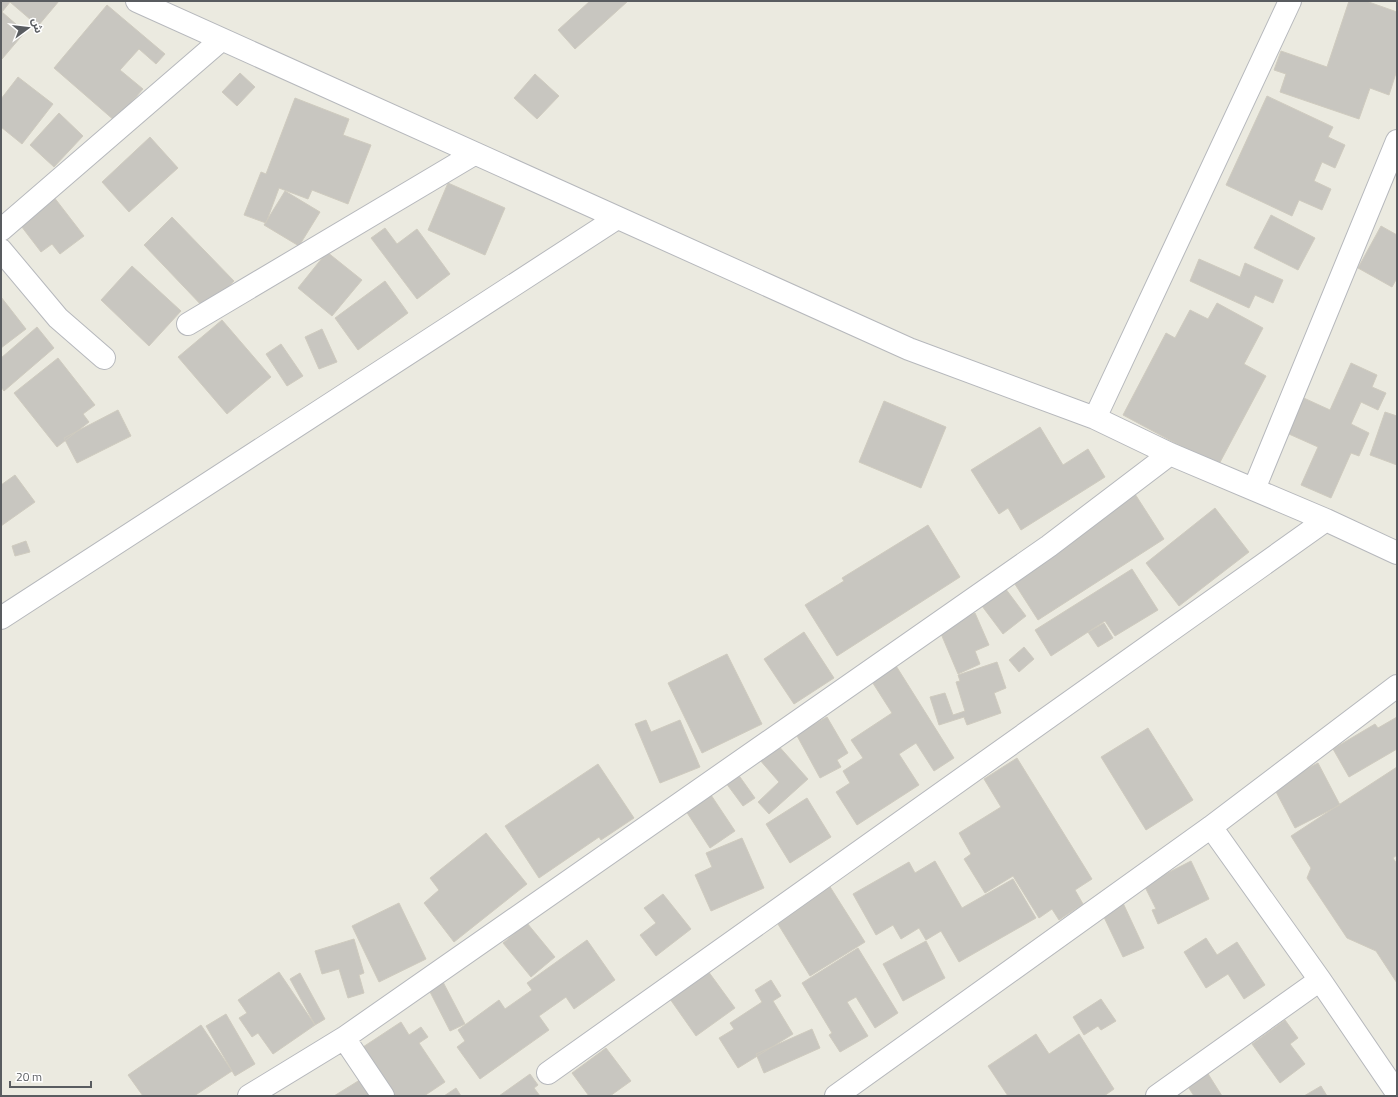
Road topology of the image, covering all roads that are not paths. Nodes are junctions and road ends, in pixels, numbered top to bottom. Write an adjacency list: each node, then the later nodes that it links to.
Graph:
1 (137, 1): 3 (street)
2 (1290, 1): 11 (street)
3 (221, 40): 5 (street); 7 (street)
4 (1397, 141): 13 (street)
5 (474, 154): 6 (street); 9 (street)
6 (618, 218): 11 (street); 16 (street)
7 (1, 230)
8 (1, 250): 10 (street)
9 (188, 324)
10 (104, 358)
11 (1095, 418): 12 (street)
12 (1170, 454): 13 (street); 20 (street)
13 (1254, 489): 14 (street)
14 (1326, 520): 15 (street); 21 (street)
15 (1396, 551)
16 (1, 618)
17 (1397, 686): 18 (street)
18 (1211, 827): 19 (street); 25 (street)
19 (1320, 980): 22 (street); 26 (street)
20 (344, 1038): 23 (street); 24 (street)
21 (548, 1073)
22 (1397, 1094)
23 (249, 1096)
24 (383, 1096)
25 (836, 1096)
26 (1157, 1096)

